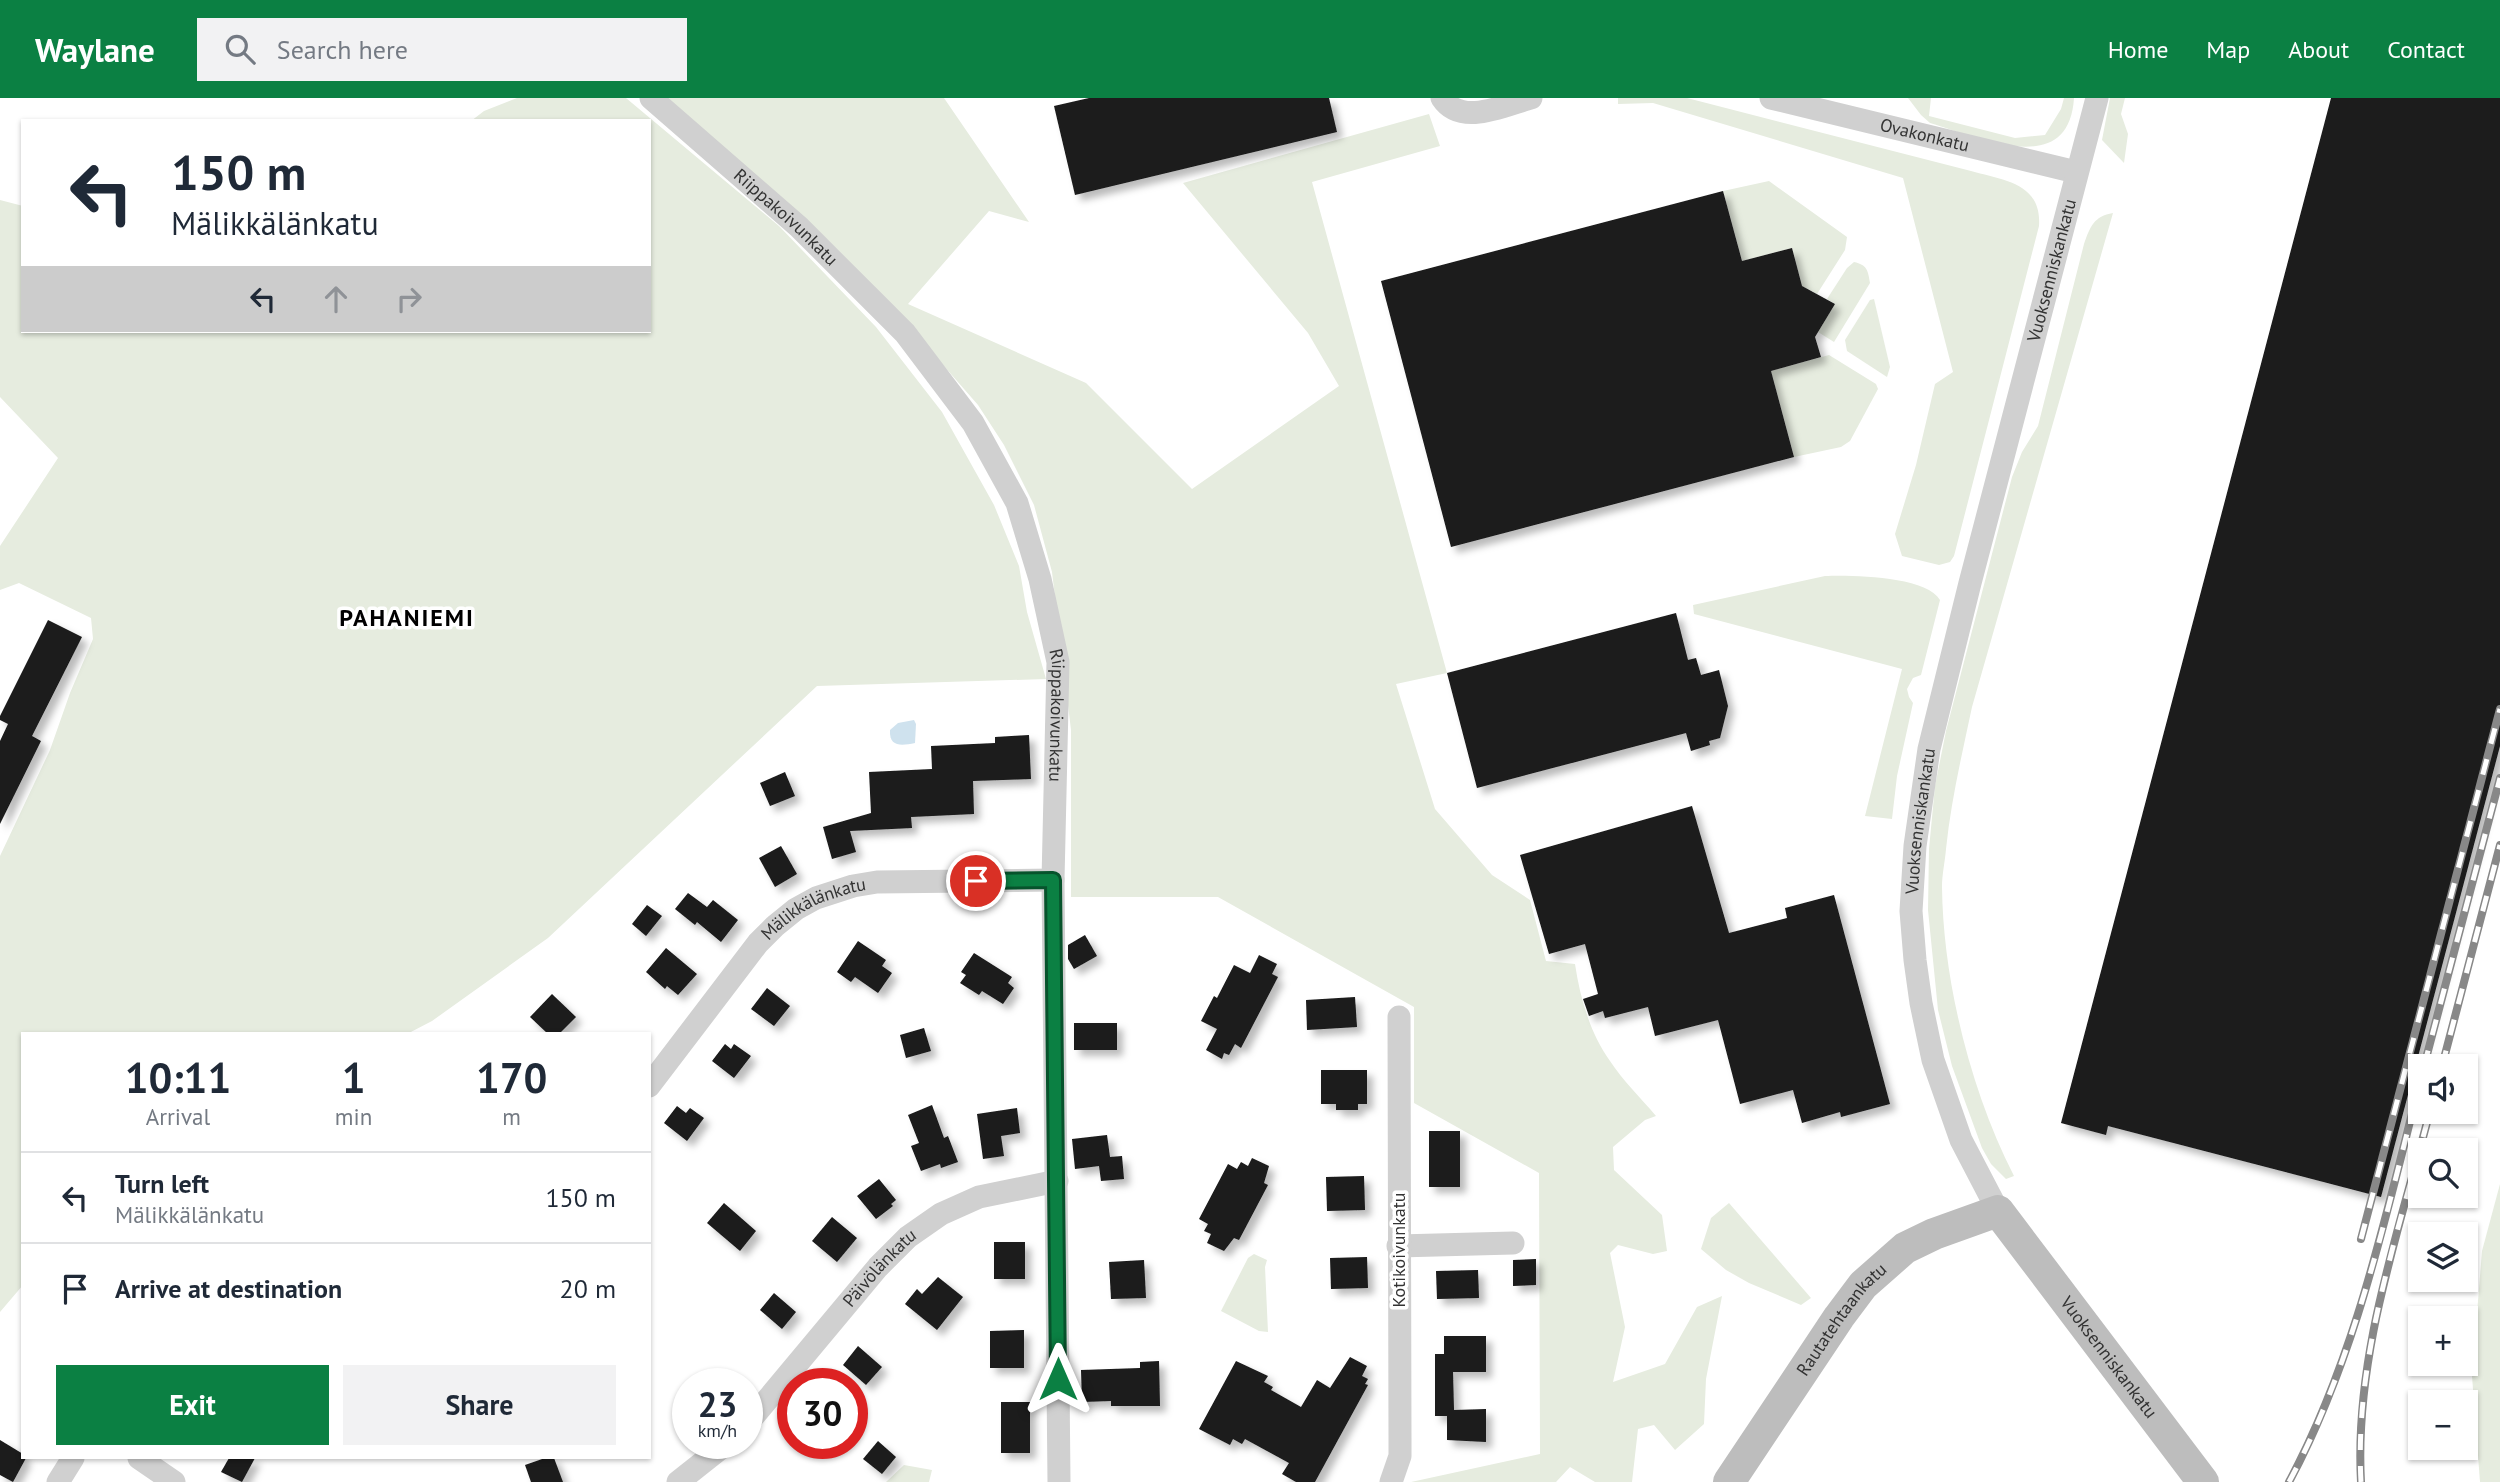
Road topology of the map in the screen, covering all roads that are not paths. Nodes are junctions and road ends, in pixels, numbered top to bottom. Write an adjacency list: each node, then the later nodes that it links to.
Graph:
1 (651, 98): 7 (street, Riippakoivunkatu)
2 (1442, 98): 3 (street)
3 (1531, 98)
4 (1771, 98): 6 (street, Ovakonkatu)
5 (2097, 98): 6 (street, Vuoksenniskankatu)
6 (2076, 172): 11 (street, Vuoksenniskankatu)
7 (1053, 880): 9 (street, Mälikkälänkatu); 10 (street, Riippakoivunkatu)
8 (1399, 1017): 13 (street, Kotikoivunkatu)
9 (651, 1083)
10 (1057, 1181): 14 (street, Päivölänkatu); 21 (street, Riippakoivunkatu)
11 (1998, 1211): 23 (street, Rautatehtaankatu); 24 (street, Vuoksenniskankatu)
12 (1513, 1243): 13 (street)
13 (1398, 1246): 22 (street, Kotikoivunkatu)
14 (763, 1405)
15 (72, 1459): 18 (street)
16 (140, 1459): 19 (street)
17 (707, 1459): 20 (street)
18 (58, 1482)
19 (174, 1482)
20 (678, 1482)
21 (1059, 1482)
22 (1391, 1482)
23 (1728, 1482)
24 (2203, 1482)

